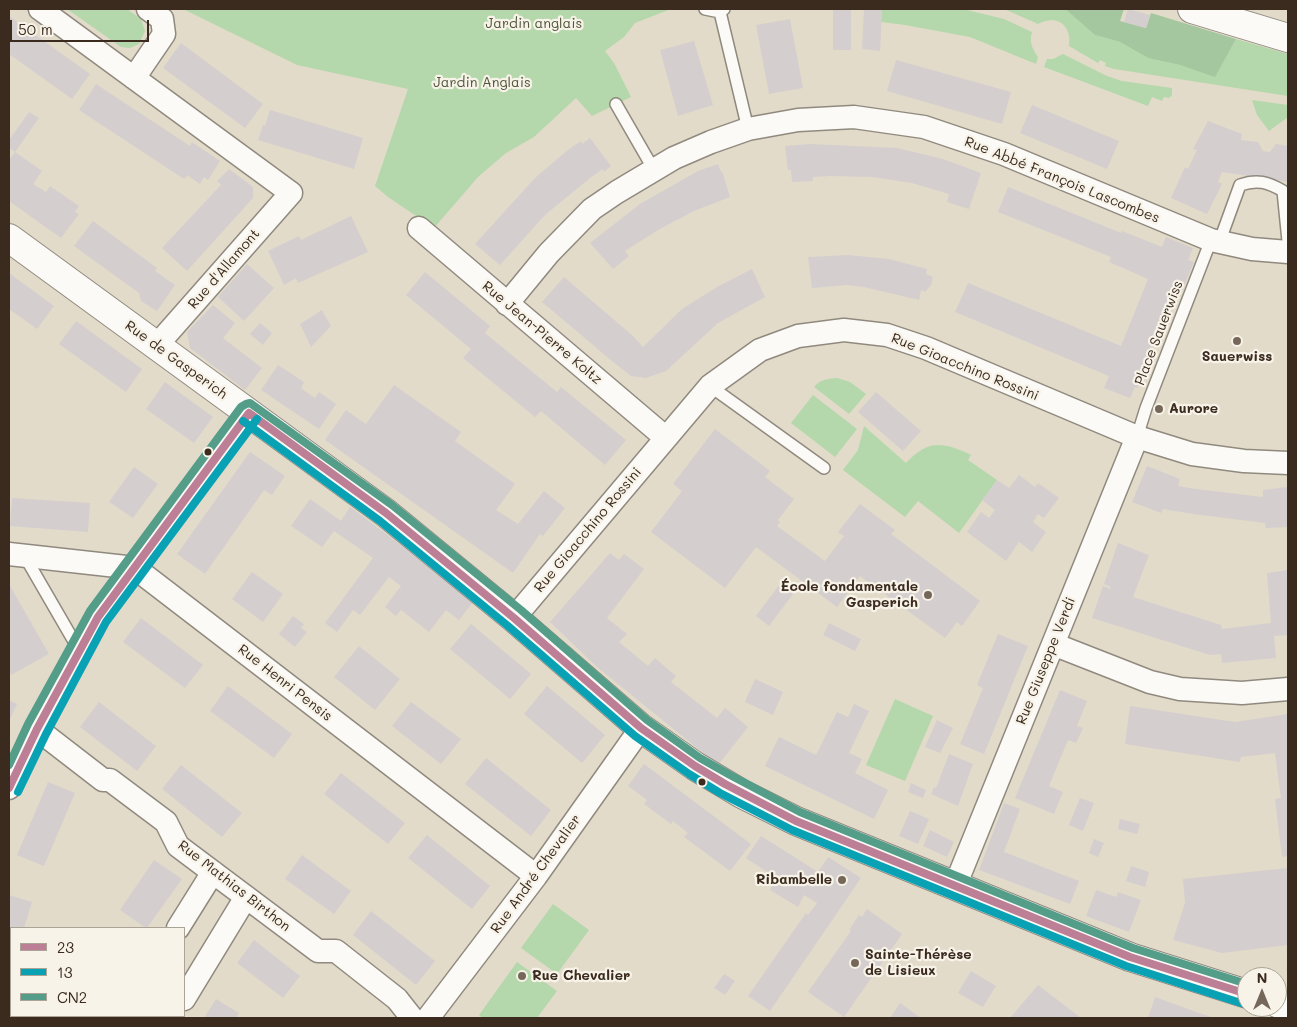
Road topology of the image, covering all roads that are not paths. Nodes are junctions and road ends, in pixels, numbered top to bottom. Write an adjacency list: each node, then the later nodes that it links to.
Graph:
1 (40, 9): 7 (street)
2 (148, 9): 7 (street)
3 (705, 9): 5 (lane)
4 (1192, 9): 6 (street)
5 (722, 10): 9 (lane)
6 (1288, 38)
7 (134, 78): 17 (street, Rue d'Allamont)
8 (616, 104): 10 (lane)
9 (748, 128): 10 (street, Rue Abbé François Lascombes); 14 (street, Rue Abbé François Lascombes)
10 (654, 170): 16 (street, Rue Abbé François Lascombes)
11 (419, 228): 16 (street, Rue Jean-Pierre Koltz)
12 (9, 238): 17 (street, Rue de Gasperich)
13 (1288, 241): 14 (lane, Place Sauerwiss)
14 (1215, 242): 15 (street, Rue Abbé François Lascombes); 20 (lane, Place Sauerwiss)
15 (1288, 252)
16 (507, 304): 21 (street, Rue Jean-Pierre Koltz)
17 (157, 346): 19 (street, Rue de Gasperich)
18 (710, 386): 20 (street, Rue Gioacchino Rossini); 21 (street, Rue Gioacchino Rossini); 23 (lane)
19 (249, 413): 25 (street); 26 (street, Rue de Gasperich)
20 (1137, 437): 22 (street, Rue Gioacchino Rossini); 27 (street, Rue Giuseppe Verdi)
21 (666, 438): 26 (street, Rue Gioacchino Rossini)
22 (1288, 462)
23 (824, 468)
24 (16, 555): 25 (street); 28 (lane)
25 (135, 568): 28 (street); 34 (street, Rue Henri Pensis)
26 (514, 618): 30 (street, Rue de Gasperich)
27 (1053, 644): 29 (street); 35 (street, Rue Giuseppe Verdi)
28 (79, 650): 31 (street)
29 (1288, 689)
30 (641, 728): 34 (street, Rue André Chevalier); 35 (street, Rue de Gasperich)
31 (37, 729): 32 (street); 33 (street, Rue Mathias Birthon)
32 (9, 788)
33 (213, 872): 36 (street, Rue Mathias Birthon); 37 (street)
34 (536, 876): 43 (street, Rue André Chevalier)
35 (955, 886): 38 (street, Rue de Gasperich)
36 (246, 897): 39 (street); 42 (street, Rue Mathias Birthon)
37 (179, 927)
38 (1237, 991)
39 (185, 997)
40 (122, 1017): 41 (street)
41 (128, 1018)
42 (412, 1018)
43 (428, 1018)

